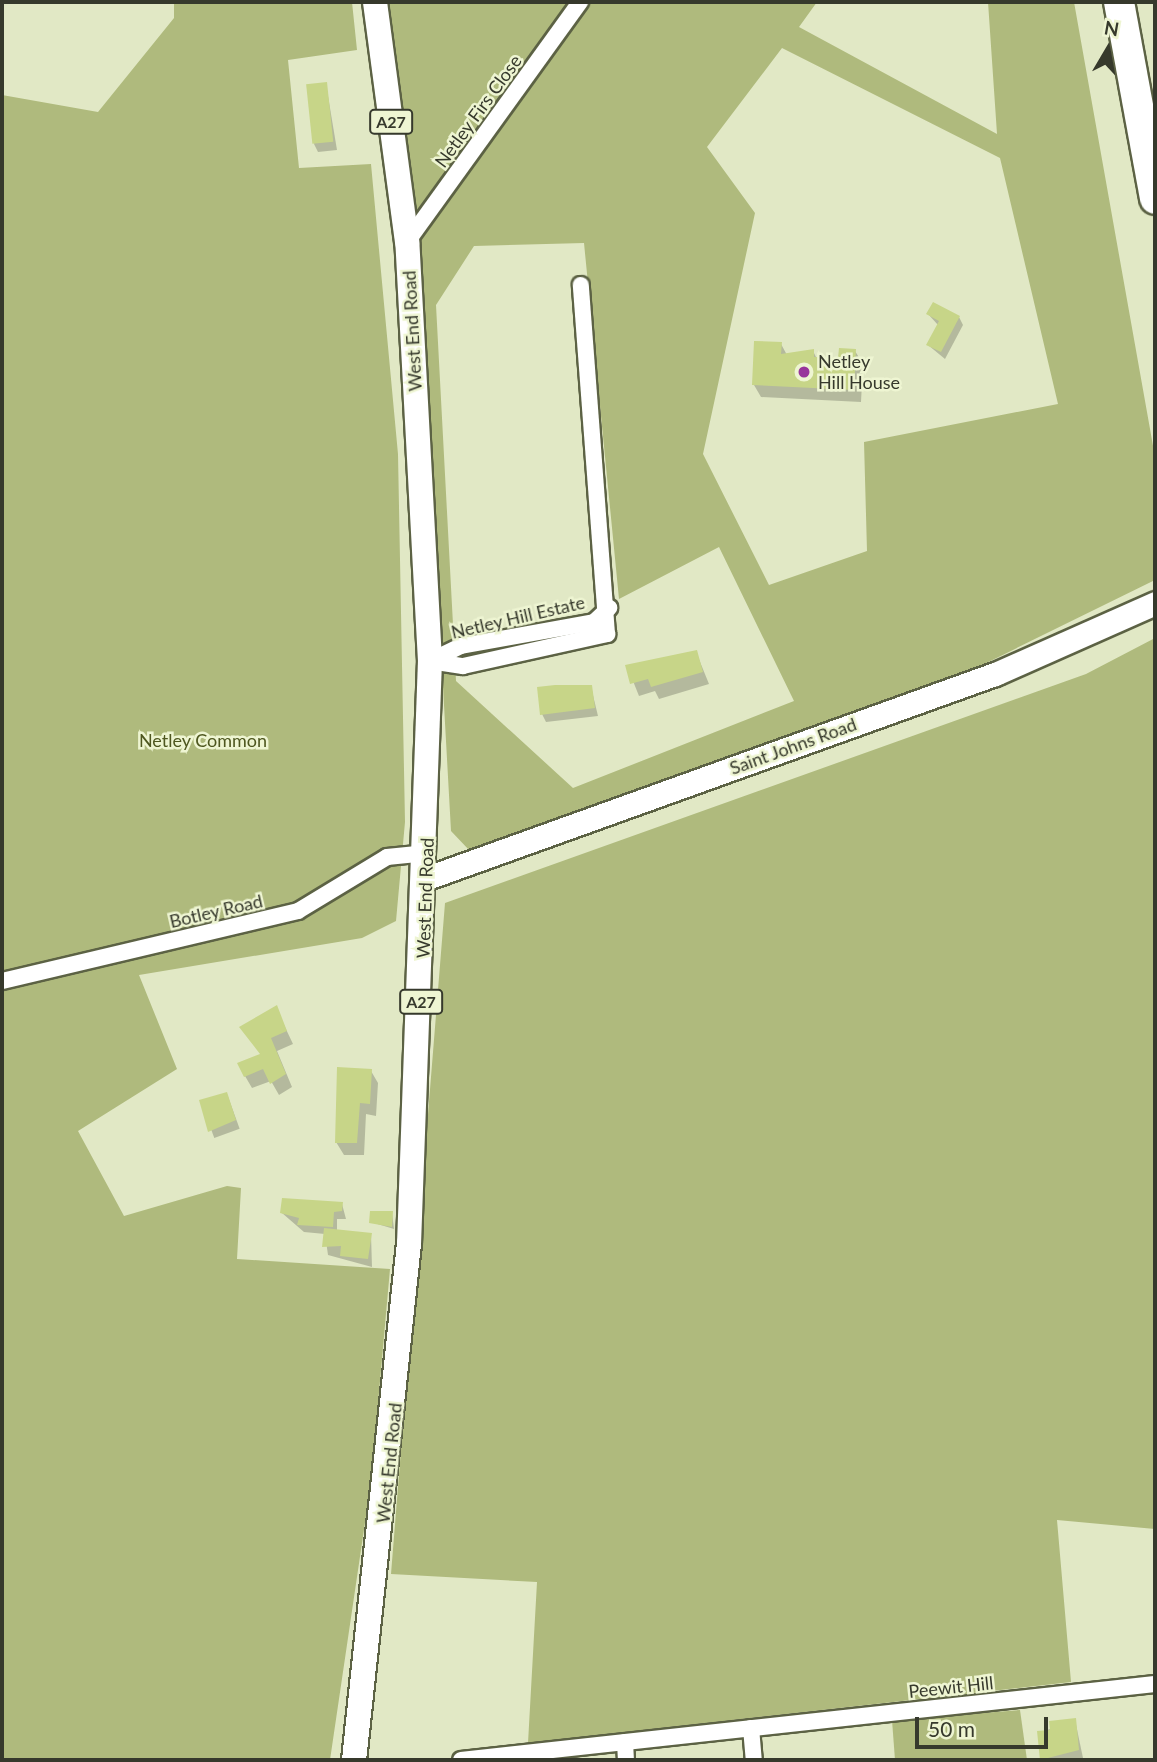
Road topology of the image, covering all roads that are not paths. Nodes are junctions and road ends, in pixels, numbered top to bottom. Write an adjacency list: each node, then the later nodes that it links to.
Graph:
1 (375, 2): 5 (main road, A27)
2 (580, 2): 5 (street, Netley Firs Close)
3 (1119, 2): 4 (highway)
4 (1155, 199)
5 (407, 242): 8 (main road, West End Road / A27)
6 (581, 285): 8 (street, Netley Hill Estate)
7 (1155, 603): 10 (main road, Saint Johns Road)
8 (430, 661): 9 (main road, West End Road / A27)
9 (427, 853): 10 (main road, West End Road / A27); 11 (street, Botley Road)
10 (427, 878): 15 (main road, West End Road / A27)
11 (2, 981)
12 (1155, 1684): 13 (street, Peewit Hill)
13 (751, 1728): 14 (street, Peewit Hill); 18 (street)
14 (625, 1742): 16 (street, Peewit Hill); 17 (street)
15 (354, 1760)
16 (461, 1760)
17 (626, 1760)
18 (754, 1760)

